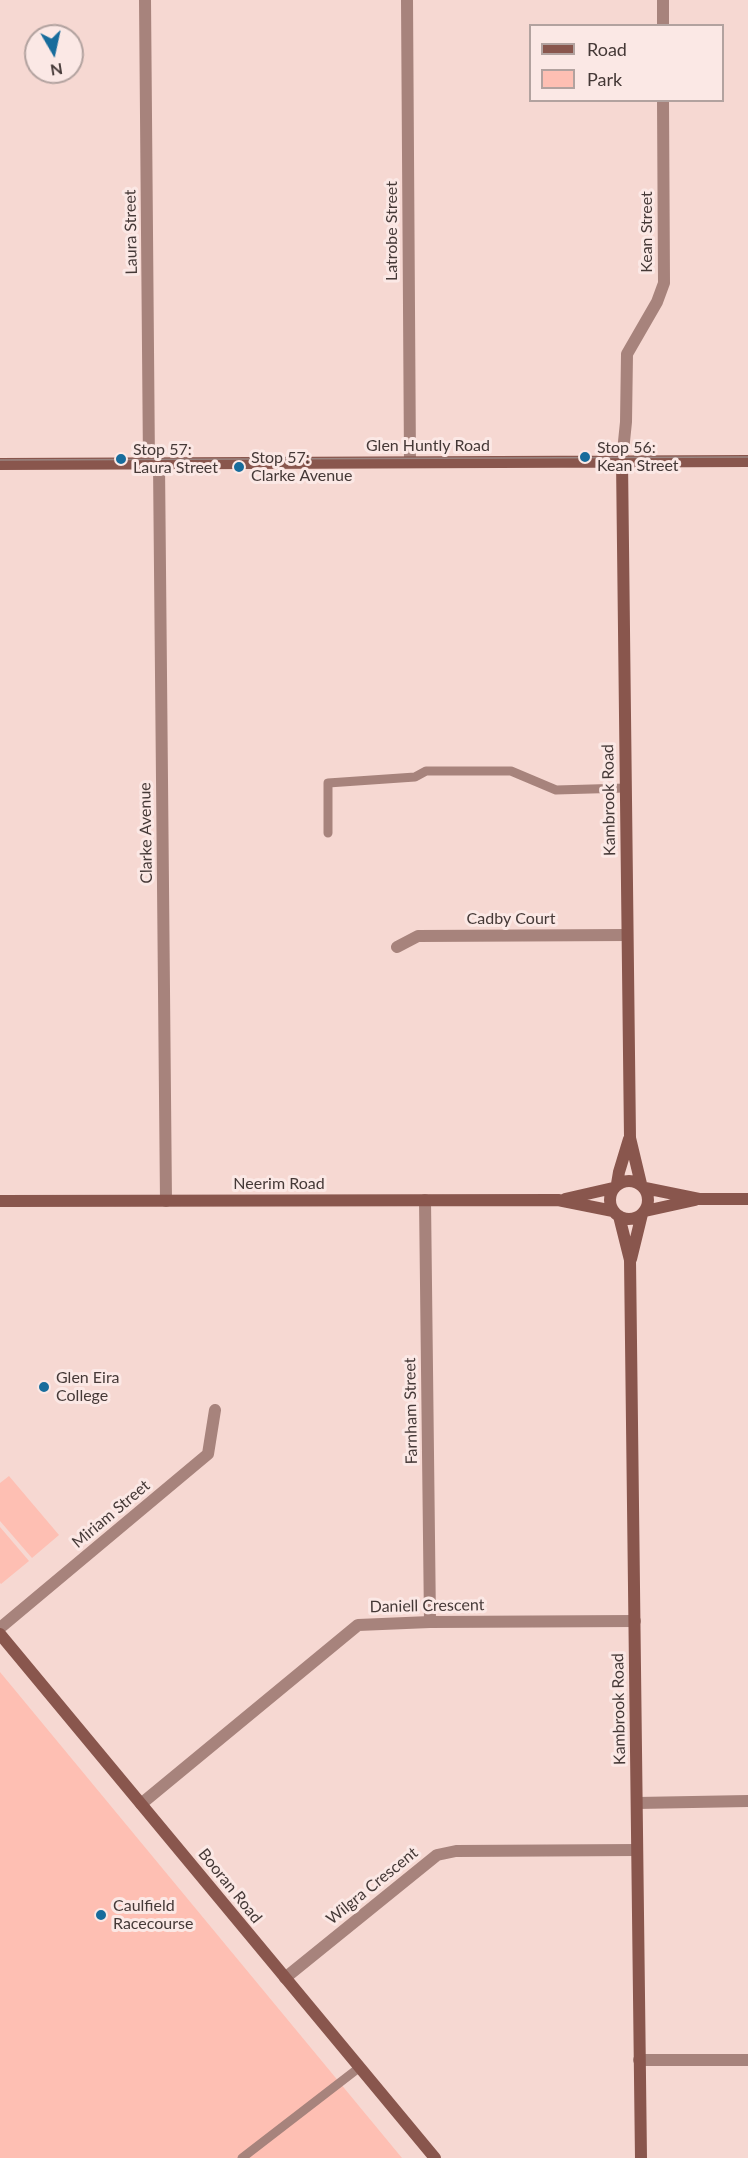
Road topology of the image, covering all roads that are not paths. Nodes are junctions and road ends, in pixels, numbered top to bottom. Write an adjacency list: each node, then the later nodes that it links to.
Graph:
1 (145, 0): 9 (street, Laura Street)
2 (407, 0): 8 (street, Latrobe Street)
3 (663, 0): 4 (street)
4 (663, 24)
5 (663, 102): 6 (street, Kean Street)
6 (622, 461): 7 (street, Glen Huntly Road); 8 (street, Glen Huntly Road); 11 (street, Kambrook Road)
7 (748, 461)
8 (410, 462): 9 (street, Glen Huntly Road)
9 (154, 464): 10 (street, Glen Huntly Road); 23 (street, Clarke Avenue)
10 (0, 465)
11 (626, 788): 12 (lane); 13 (street, Kambrook Road)
12 (328, 833)
13 (627, 935): 14 (street, Cadby Court); 15 (street, Kambrook Road)
14 (397, 947)
15 (630, 1138): 16 (street, Kambrook Road); 17 (street, Kambrook Road)
16 (615, 1186): 17 (street); 21 (street, Neerim Road); 25 (street)
17 (643, 1186): 18 (street); 24 (street)
18 (699, 1199): 19 (street); 24 (street)
19 (748, 1199)
20 (425, 1200): 21 (street, Neerim Road); 23 (street, Neerim Road); 29 (street, Farnham Street)
21 (558, 1200): 25 (street, Neerim Road)
22 (0, 1201): 23 (street, Neerim Road)
23 (166, 1201)
24 (644, 1212): 25 (street); 26 (street, Kambrook Road)
25 (616, 1213): 26 (street, Kambrook Road)
26 (630, 1260): 28 (street, Kambrook Road)
27 (215, 1410): 30 (street, Miriam Street)
28 (635, 1621): 29 (street, Daniell Crescent); 33 (street, Kambrook Road)
29 (430, 1622): 34 (street, Daniell Crescent)
30 (0, 1628)
31 (0, 1634): 34 (street, Booran Road)
32 (748, 1800): 33 (street)
33 (637, 1803): 35 (street, Kambrook Road)
34 (141, 1804): 36 (street, Booran Road)
35 (637, 1850): 36 (street, Wilgra Crescent); 37 (street, Kambrook Road)
36 (285, 1978): 39 (street, Booran Road)
37 (639, 2060): 38 (street); 42 (street, Kambrook Road)
38 (748, 2060)
39 (360, 2067): 40 (lane); 41 (street, Booran Road)
40 (242, 2158)
41 (435, 2158)
42 (641, 2158)

